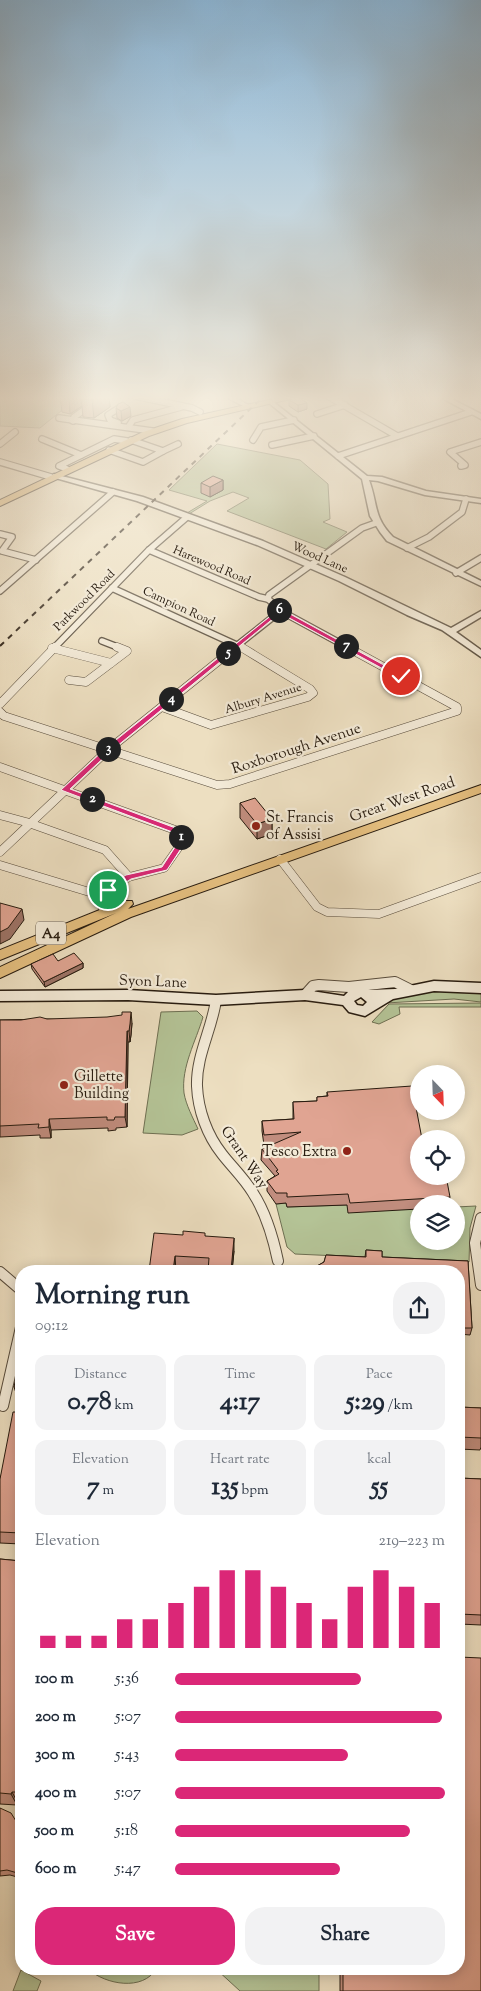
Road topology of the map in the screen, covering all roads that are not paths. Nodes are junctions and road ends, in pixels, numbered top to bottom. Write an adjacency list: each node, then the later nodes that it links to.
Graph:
1 (29, 489): 8 (main road)
2 (101, 489): 5 (street, Wood Lane)
3 (369, 489): 10 (street)
4 (412, 489): 6 (street)
5 (113, 492): 9 (street, Wood Lane); 16 (street)
6 (466, 499): 7 (street); 12 (street)
7 (481, 501)
8 (0, 503)
9 (188, 517): 13 (street, Parkwood Road); 17 (street, Wood Lane)
10 (376, 523): 12 (street); 17 (street)
11 (0, 534): 14 (street)
12 (407, 548): 18 (street)
13 (149, 550): 20 (street, Parkwood Road); 22 (street, Harewood Road)
14 (1, 551): 16 (street)
15 (481, 558): 18 (street)
16 (36, 560): 21 (street)
17 (312, 565): 22 (street); 25 (street, Wood Lane)
18 (456, 572): 19 (street)
19 (481, 584)
20 (112, 588): 27 (street, Campion Road); 28 (street, Parkwood Road)
21 (0, 591)
22 (268, 599): 23 (street)
23 (279, 610): 27 (street); 35 (street, Roxborough Avenue)
24 (481, 613): 25 (street)
25 (451, 632): 29 (street, Wood Lane)
26 (102, 641): 30 (street)
27 (237, 645): 33 (street); 33 (street, Albury Avenue)
28 (52, 648): 30 (street); 32 (street, Parkwood Road)
29 (481, 654)
30 (111, 664): 31 (street)
31 (69, 680)
32 (0, 704)
33 (162, 707): 35 (street)
34 (0, 712): 35 (street, Roxborough Avenue)
35 (109, 749): 39 (street)
36 (0, 767): 39 (street)
37 (481, 780): 48 (main road, Great West Road / A4)
38 (481, 789): 43 (main road, Great West Road / A4)
39 (65, 790): 41 (street); 45 (street)
40 (0, 815): 41 (street)
41 (30, 824): 42 (street); 45 (street)
42 (0, 852)
43 (280, 858): 46 (street); 49 (main road, Great West Road / A4)
44 (0, 865): 47 (street)
45 (128, 877): 47 (street)
46 (481, 877)
47 (96, 894): 48 (street)
48 (104, 913): 50 (main road, Great West Road / A4)
49 (53, 948): 51 (main road, A4); 52 (main road, Great West Road / A4)
50 (0, 955)
51 (0, 965)
52 (0, 973)
53 (481, 988): 54 (main road, Syon Lane)
54 (411, 990): 55 (street, Syon Lane); 55 (main road, Syon Lane)
55 (304, 995): 57 (main road, Syon Lane)
56 (0, 996): 57 (main road, Syon Lane)
57 (216, 1000): 59 (street, Grant Way)
58 (481, 1218): 63 (street)
59 (274, 1243): 60 (street, Grant Way)
60 (275, 1261)
61 (0, 1272): 62 (street)
62 (15, 1285)
63 (481, 1285)
64 (15, 1353): 65 (street)
65 (3, 1406)

